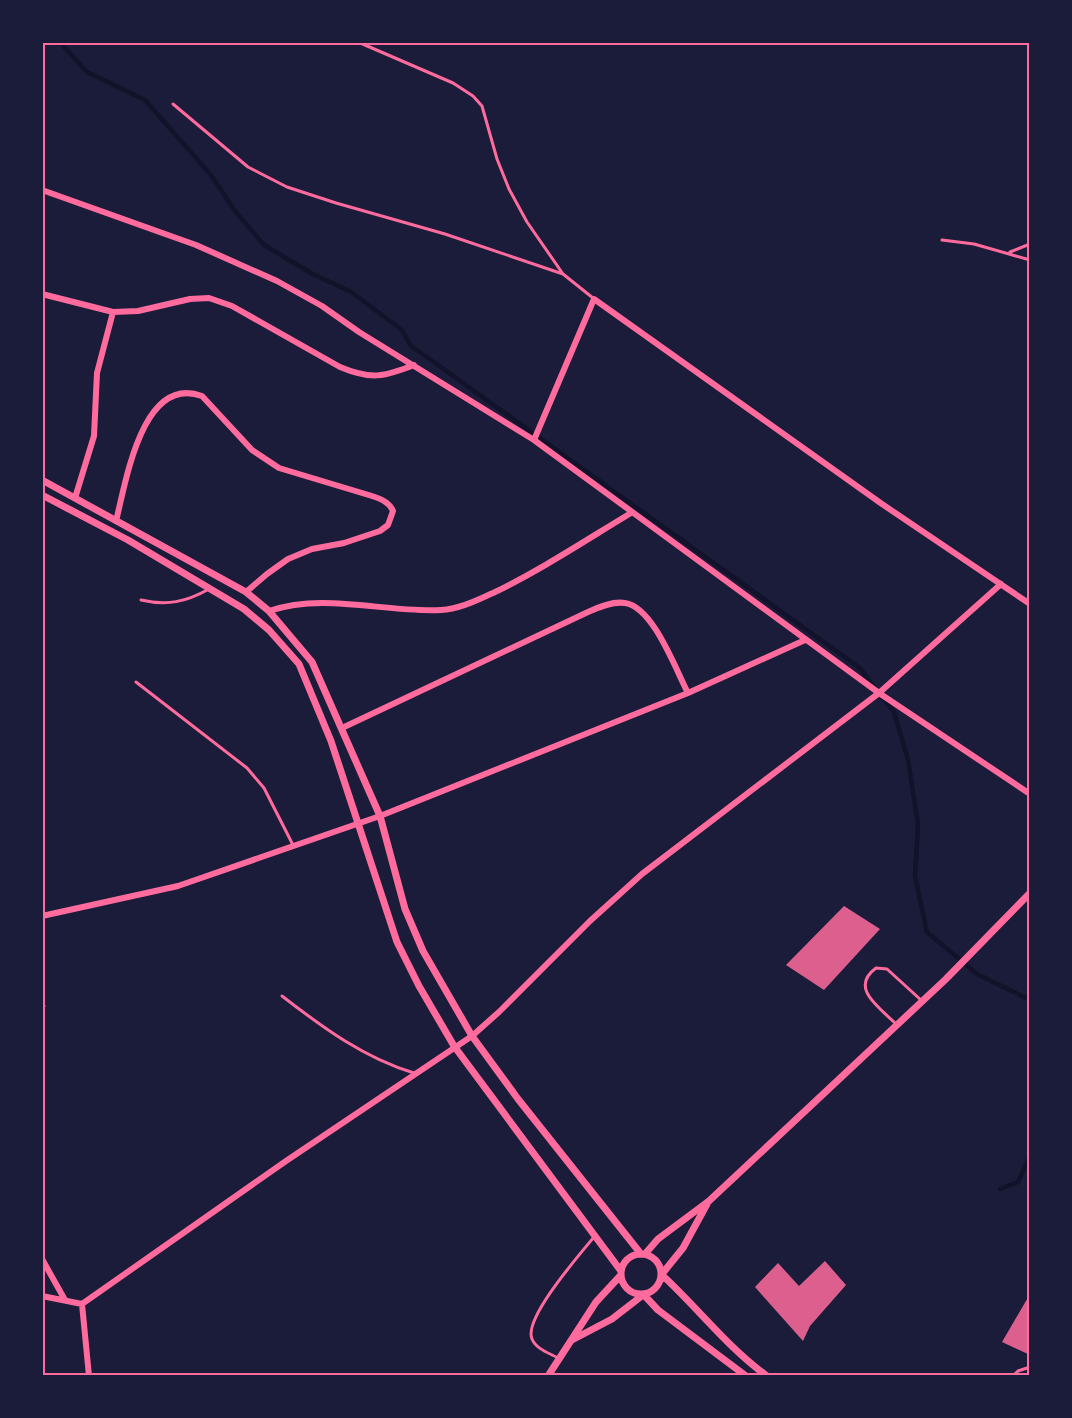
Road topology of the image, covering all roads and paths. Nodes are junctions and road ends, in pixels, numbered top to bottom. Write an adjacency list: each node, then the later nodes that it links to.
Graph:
1 (358, 42): 8 (lane)
2 (173, 104): 8 (lane)
3 (42, 190): 12 (street)
4 (942, 240): 6 (lane)
5 (1030, 244): 6 (lane)
6 (1008, 252): 7 (lane)
7 (1030, 260)
8 (563, 274): 10 (lane)
9 (42, 294): 11 (street)
10 (594, 299): 13 (street); 19 (street)
11 (113, 312): 12 (street); 16 (street)
12 (414, 365): 13 (street)
13 (534, 440): 17 (street)
14 (42, 480): 16 (street)
15 (42, 495): 20 (street)
16 (75, 498): 18 (street)
17 (631, 513): 24 (street); 25 (street)
18 (116, 521): 21 (street); 21 (street)
19 (1001, 584): 23 (street); 28 (street)
20 (211, 588): 22 (lane); 32 (street)
21 (246, 592): 24 (street)
22 (141, 600)
23 (1030, 604)
24 (269, 611): 29 (street)
25 (805, 640): 27 (street); 28 (street)
26 (136, 682): 33 (lane)
27 (687, 693): 29 (street); 31 (street)
28 (879, 693): 30 (street); 39 (street)
29 (342, 728): 31 (street)
30 (1030, 794)
31 (380, 816): 32 (street); 39 (street)
32 (358, 824): 33 (street); 40 (street)
33 (293, 847): 35 (street)
34 (1030, 893): 37 (street)
35 (42, 916)
36 (282, 996): 41 (lane)
37 (922, 1001): 38 (street); 38 (lane)
38 (897, 1025): 42 (street)
39 (472, 1036): 40 (street); 44 (street)
40 (454, 1047): 41 (street); 43 (street)
41 (416, 1074): 51 (street)
42 (709, 1201): 44 (street); 47 (street)
43 (595, 1236): 46 (street); 53 (lane)
44 (643, 1254): 46 (street); 47 (street)
45 (42, 1259): 50 (street)
46 (621, 1273): 48 (street); 52 (street)
47 (662, 1275): 48 (street); 58 (street)
48 (644, 1295): 52 (street); 57 (street)
49 (42, 1296): 50 (street)
50 (65, 1300): 51 (street)
51 (82, 1304): 55 (street)
52 (572, 1340): 53 (street)
53 (559, 1359): 56 (street)
54 (1030, 1367): 59 (lane)
55 (89, 1376)
56 (548, 1376)
57 (746, 1376)
58 (767, 1376)
59 (1013, 1376)

